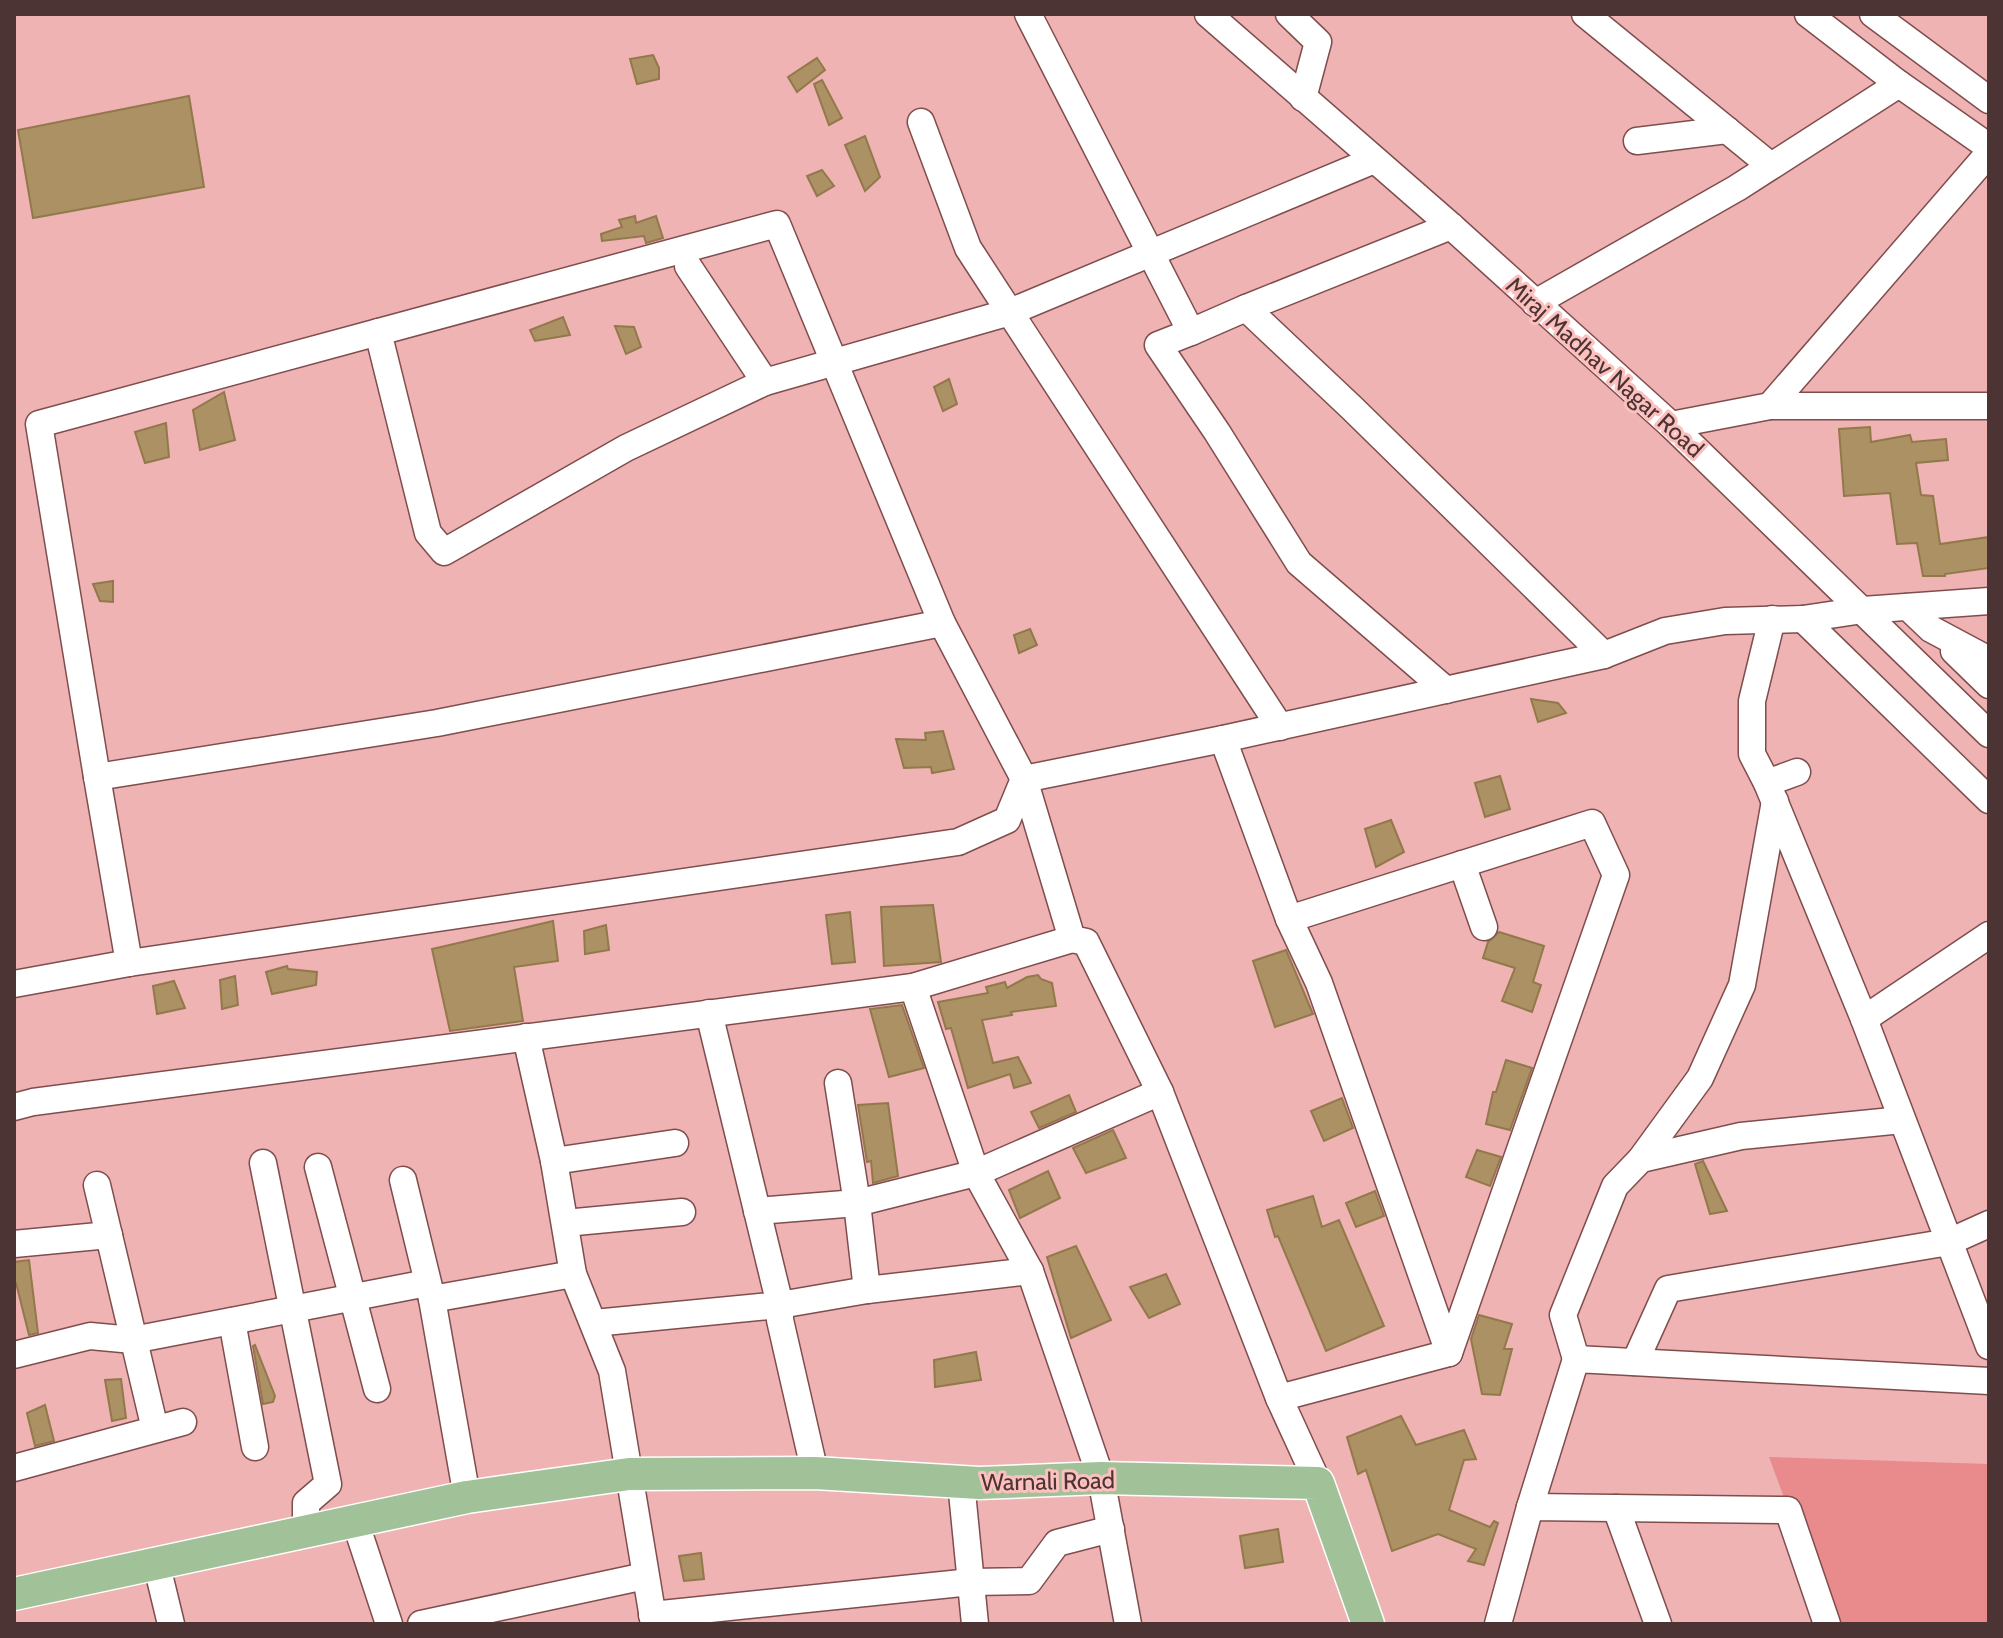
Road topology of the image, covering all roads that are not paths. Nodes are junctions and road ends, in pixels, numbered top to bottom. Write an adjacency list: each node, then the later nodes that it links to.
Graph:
1 (1028, 14): 17 (street)
2 (1208, 14): 8 (street, Miraj Madhav Nagar Road)
3 (1289, 14): 8 (street)
4 (1585, 14): 11 (street)
5 (1808, 14): 7 (street)
6 (1873, 14): 9 (street)
7 (1899, 84): 13 (street); 15 (street)
8 (1303, 98): 14 (street, Miraj Madhav Nagar Road)
9 (1989, 100)
10 (921, 122): 21 (street)
11 (1727, 130): 12 (street); 15 (street)
12 (1637, 141)
13 (1989, 150): 26 (street)
14 (1374, 160): 16 (street, Miraj Madhav Nagar Road); 17 (street)
15 (1771, 166): 19 (street)
16 (1451, 226): 19 (street, Miraj Madhav Nagar Road); 20 (street)
17 (1149, 254): 21 (street); 23 (street)
18 (688, 266): 25 (street)
19 (1535, 303): 28 (street, Miraj Madhav Nagar Road)
20 (1246, 308): 23 (street); 36 (street)
21 (1010, 312): 24 (street); 40 (street)
22 (378, 332): 24 (street); 25 (street); 44 (street)
23 (1191, 332): 39 (street)
24 (834, 363): 25 (street); 34 (street)
25 (765, 382)
26 (1770, 406): 27 (street); 28 (street)
27 (1989, 406)
28 (1671, 425): 31 (street, Miraj Madhav Nagar Road)
29 (1989, 601): 30 (street)
30 (1908, 607): 31 (street); 35 (street)
31 (1863, 610): 33 (street); 41 (street, Miraj Madhav Nagar Road)
32 (1772, 619): 33 (street); 36 (street); 46 (street)
33 (1803, 619): 47 (street)
34 (942, 623): 44 (street); 45 (street)
35 (1931, 629): 37 (street); 38 (street)
36 (1604, 655): 39 (street)
37 (1989, 660)
38 (1989, 685)
39 (1446, 690): 40 (street)
40 (1280, 727): 42 (street)
41 (1989, 734)
42 (1223, 739): 45 (street); 49 (street)
43 (1797, 772): 46 (street)
44 (97, 777): 53 (street)
45 (1024, 779): 51 (street); 53 (street)
46 (1771, 792): 57 (street); 64 (street)
47 (1989, 800)
48 (1462, 864): 49 (street); 50 (street); 90 (street)
49 (1289, 919): 90 (street)
50 (1484, 927)
51 (1072, 939): 55 (street); 60 (street)
52 (1987, 939): 57 (street)
53 (129, 963): 54 (street)
54 (14, 984)
55 (913, 987): 56 (street); 68 (street)
56 (709, 1013): 58 (street); 72 (street)
57 (1864, 1019): 62 (street)
58 (526, 1037): 61 (street); 65 (street)
59 (838, 1083): 71 (street)
60 (1160, 1092): 68 (street); 96 (street)
61 (14, 1107)
62 (1902, 1120): 64 (street); 77 (street)
63 (675, 1143): 65 (street)
64 (1641, 1159): 92 (street)
65 (554, 1161): 74 (street)
66 (263, 1163): 85 (street)
67 (318, 1167): 83 (street)
68 (976, 1173): 71 (street); 79 (street)
69 (403, 1180): 82 (street)
70 (97, 1185): 76 (street)
71 (857, 1203): 72 (street); 81 (street)
72 (757, 1211): 84 (street)
73 (682, 1212): 74 (street)
74 (565, 1223): 80 (street)
75 (1989, 1224): 77 (street)
76 (109, 1235): 78 (street); 88 (street)
77 (1949, 1242): 89 (street); 93 (street)
78 (14, 1244)
79 (1030, 1271): 81 (street); 103 (street)
80 (573, 1274): 82 (street); 87 (street)
81 (867, 1290): 84 (street)
82 (430, 1291): 83 (street); 106 (street)
83 (353, 1297): 85 (street); 95 (street)
84 (780, 1305): 87 (street); 101 (street)
85 (293, 1309): 86 (street); 111 (street)
86 (232, 1321): 88 (street); 99 (street)
87 (594, 1323): 102 (street)
88 (133, 1340): 91 (street); 98 (street)
89 (1989, 1346)
90 (1449, 1353): 96 (street)
91 (14, 1355)
92 (1576, 1359): 93 (street); 107 (street)
93 (1635, 1362): 94 (street)
94 (1989, 1381)
95 (377, 1389)
96 (1279, 1398): 105 (street)
97 (183, 1422): 98 (street)
98 (155, 1429): 100 (street)
99 (255, 1447)
100 (14, 1468)
101 (815, 1473): 102 (main road, Warnali Road); 104 (main road, Warnali Road)
102 (629, 1474): 106 (main road, Warnali Road); 113 (street)
103 (1101, 1478): 104 (main road, Warnali Road); 105 (main road, Warnali Road); 110 (street)
104 (961, 1482): 114 (street)
105 (1318, 1483): 122 (main road)
106 (467, 1497): 109 (main road, Warnali Road)
107 (1530, 1507): 108 (street); 123 (street)
108 (1616, 1508): 124 (street); 125 (street)
109 (355, 1521): 111 (main road, Warnali Road); 118 (street)
110 (1111, 1529): 114 (street); 121 (street)
111 (306, 1532): 112 (main road, Warnali Road)
112 (156, 1562): 115 (main road, Warnali Road); 117 (street)
113 (645, 1576): 116 (street); 119 (street)
114 (971, 1582): 116 (street); 120 (street)
115 (14, 1594)
116 (653, 1620)
117 (171, 1624)
118 (389, 1624)
119 (421, 1624)
120 (975, 1624)
121 (1128, 1624)
122 (1368, 1624)
123 (1498, 1624)
124 (1658, 1624)
125 (1827, 1624)

